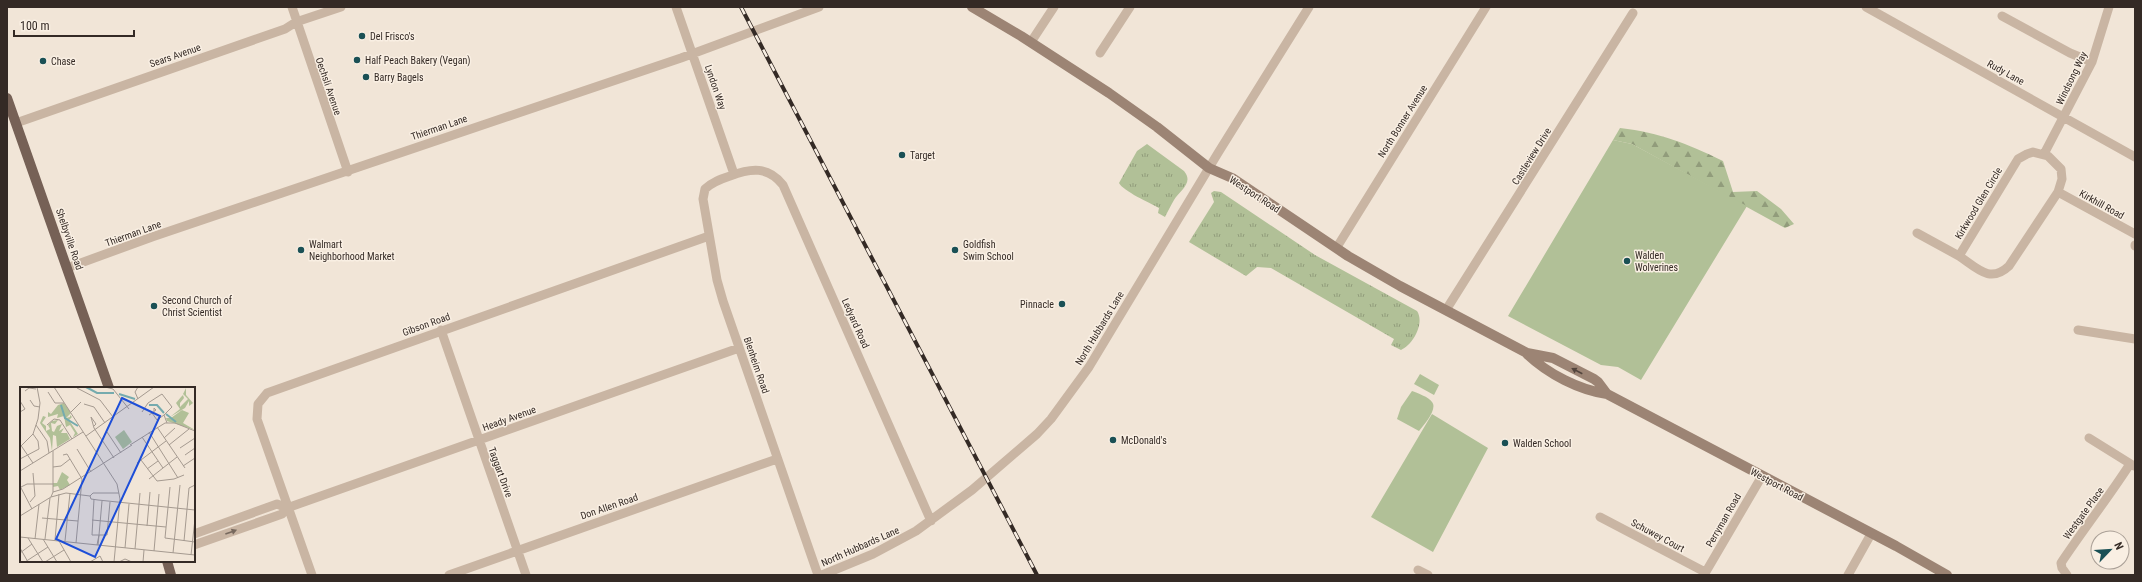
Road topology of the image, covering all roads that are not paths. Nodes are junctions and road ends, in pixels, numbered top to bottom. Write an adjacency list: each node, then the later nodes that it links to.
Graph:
1 (292, 7): 14 (street, Oechsli Avenue)
2 (340, 7): 14 (street, Sears Avenue)
3 (676, 7): 16 (street, Lyndon Way)
4 (819, 7): 16 (street, Thierman Lane)
5 (972, 7): 15 (main road, Westport Road)
6 (1054, 7): 15 (street)
7 (1309, 7): 24 (street, North Hubbards Lane)
8 (1486, 7): 31 (street, North Bonner Avenue)
9 (1866, 7): 20 (street, Rudy Lane)
10 (2109, 7): 18 (street, Windsong Way)
11 (1128, 8): 17 (street)
12 (1633, 13): 34 (street, Castleview Drive)
13 (2002, 16): 18 (street)
14 (296, 22): 21 (street, Sears Avenue); 25 (street, Oechsli Avenue)
15 (1031, 42): 24 (main road, Westport Road)
16 (692, 52): 25 (street, Thierman Lane); 26 (street, Lyndon Way)
17 (1100, 54)
18 (2092, 62): 20 (street, Windsong Way)
19 (7, 98): 21 (main road, Shelbyville Road)
20 (2063, 117): 22 (street, Windsong Way); 23 (street, Rudy Lane)
21 (16, 123): 33 (main road, Shelbyville Road)
22 (2044, 154): 27 (street); 32 (street, Kirkwood Glen Circle)
23 (2135, 158)
24 (1209, 168): 31 (main road, Westport Road); 47 (street, North Hubbards Lane)
25 (348, 172): 33 (street, Thierman Lane)
26 (734, 174): 30 (street, Blenheim Road); 47 (street, Ledyard Road)
27 (2058, 192): 29 (street, Kirkhill Road); 32 (street)
28 (1917, 233): 32 (street)
29 (2135, 234)
30 (709, 236): 35 (street, Gibson Road); 38 (street, Blenheim Road)
31 (1337, 247): 34 (main road, Westport Road)
32 (1959, 256)
33 (67, 268): 39 (main road, Shelbyville Road)
34 (1446, 310): 44 (main road, Westport Road)
35 (441, 330): 41 (street, Taggart Drive); 45 (street, Gibson Road)
36 (2078, 330): 37 (street)
37 (2135, 339)
38 (739, 348): 41 (street, Heady Avenue); 42 (street, Blenheim Road)
39 (109, 387)
40 (2089, 438): 43 (street, Westgate Place)
41 (478, 440): 45 (street, Heady Avenue); 51 (street, Taggart Drive)
42 (777, 459): 51 (street, Don Allen Road); 59 (street, Blenheim Road)
43 (2132, 466): 64 (street, Westgate Place)
44 (1762, 476): 49 (main road, Westport Road); 54 (street, Perryman Road)
45 (287, 508): 48 (street, Heady Avenue); 50 (street, Heady Avenue, one-way to 45); 56 (street)
46 (1600, 517): 54 (street, Schuwey Court)
47 (931, 522): 60 (street, North Hubbards Lane)
48 (195, 534)
49 (1871, 534): 62 (street); 63 (main road, Westport Road)
50 (195, 545)
51 (518, 551): 57 (street, Don Allen Road); 58 (street, Taggart Drive)
52 (167, 562): 55 (main road)
53 (1418, 570): 61 (street)
54 (1704, 574)
55 (171, 575)
56 (312, 575)
57 (449, 575)
58 (526, 575)
59 (818, 575)
60 (822, 575)
61 (1428, 575)
62 (1848, 575)
63 (1947, 575)
64 (2067, 575)

